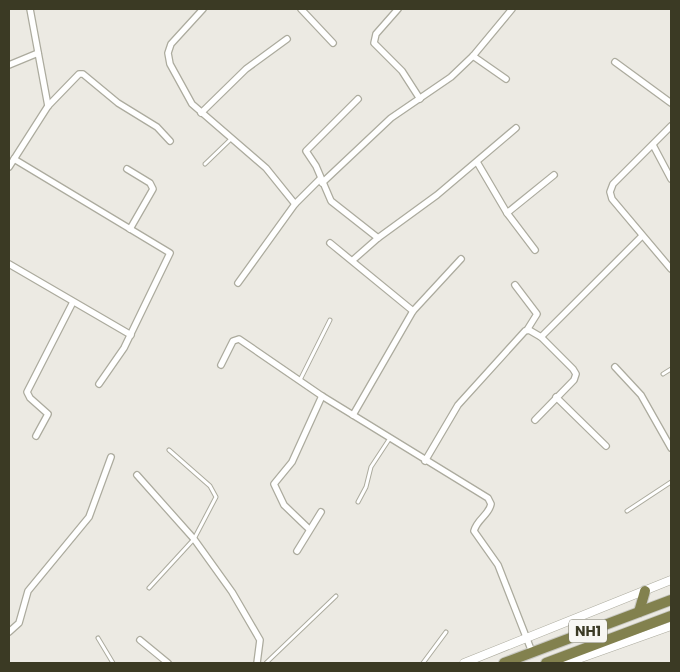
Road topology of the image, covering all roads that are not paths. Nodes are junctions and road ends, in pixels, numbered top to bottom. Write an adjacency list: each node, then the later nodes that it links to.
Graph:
1 (30, 9): 8 (street)
2 (203, 9): 17 (street)
3 (301, 9): 7 (street)
4 (398, 9): 14 (street)
5 (512, 9): 9 (street)
6 (287, 39): 17 (street)
7 (333, 43)
8 (38, 53): 11 (street); 16 (street)
9 (473, 56): 12 (street); 14 (street)
10 (615, 62): 15 (street)
11 (9, 65)
12 (506, 79)
13 (358, 99): 30 (street)
14 (420, 99): 30 (street)
15 (671, 103)
16 (48, 106): 21 (street); 23 (street)
17 (201, 113): 20 (street)
18 (671, 126): 22 (street)
19 (516, 128): 24 (street)
20 (232, 138): 25 (lane); 31 (street)
21 (170, 141)
22 (652, 145): 29 (street); 34 (street)
23 (14, 159): 26 (street); 33 (street)
24 (477, 162): 32 (street); 35 (street)
25 (205, 164)
26 (9, 167)
27 (128, 169): 33 (street)
28 (554, 175): 32 (street)
29 (671, 179)
30 (321, 181): 31 (street); 35 (street)
31 (295, 204): 42 (street)
32 (507, 214): 37 (street)
33 (130, 229): 48 (street)
34 (642, 236): 41 (street); 49 (street)
35 (378, 238): 39 (street)
36 (330, 243): 39 (street)
37 (535, 250)
38 (461, 259): 45 (street)
39 (353, 260): 45 (street)
40 (9, 264): 44 (street)
41 (671, 269)
42 (238, 283)
43 (515, 285): 47 (street)
44 (73, 302): 48 (street); 60 (street)
45 (414, 311): 58 (street)
46 (330, 320): 54 (lane)
47 (527, 330): 49 (street); 66 (street)
48 (131, 335): 55 (street)
49 (541, 337): 57 (street)
50 (221, 365): 54 (street)
51 (615, 367): 63 (street)
52 (671, 369): 53 (lane)
53 (663, 374)
54 (300, 380): 56 (street)
55 (99, 384)
56 (322, 396): 58 (street); 72 (street)
57 (556, 398): 59 (street); 62 (street)
58 (353, 415): 61 (street)
59 (535, 420)
60 (36, 436)
61 (390, 438): 66 (street); 69 (lane)
62 (606, 446)
63 (671, 448)
64 (169, 450): 73 (lane)
65 (111, 457): 83 (street)
66 (425, 460): 86 (street)
67 (137, 475): 73 (street)
68 (671, 482): 71 (lane)
69 (358, 502)
70 (321, 512): 72 (street)
71 (627, 512)
72 (308, 529): 74 (street)
73 (194, 539): 76 (lane); 91 (street)
74 (297, 551)
75 (671, 580): 77 (street)
76 (149, 588)
77 (645, 591): 80 (highway); 86 (street)
78 (336, 596): 92 (lane)
79 (671, 600): 80 (highway, NH1)
80 (639, 612): 88 (highway, NH1)
81 (671, 616): 96 (highway, NH1)
82 (671, 626): 97 (street)
83 (9, 632)
84 (446, 632): 93 (lane)
85 (98, 638): 89 (lane)
86 (526, 639): 88 (street); 94 (street)
87 (140, 640): 90 (street)
88 (532, 652): 95 (highway, NH1)
89 (113, 663)
90 (168, 663)
91 (257, 663)
92 (266, 663)
93 (423, 663)
94 (464, 663)
95 (504, 663)
96 (546, 663)
97 (567, 663)

